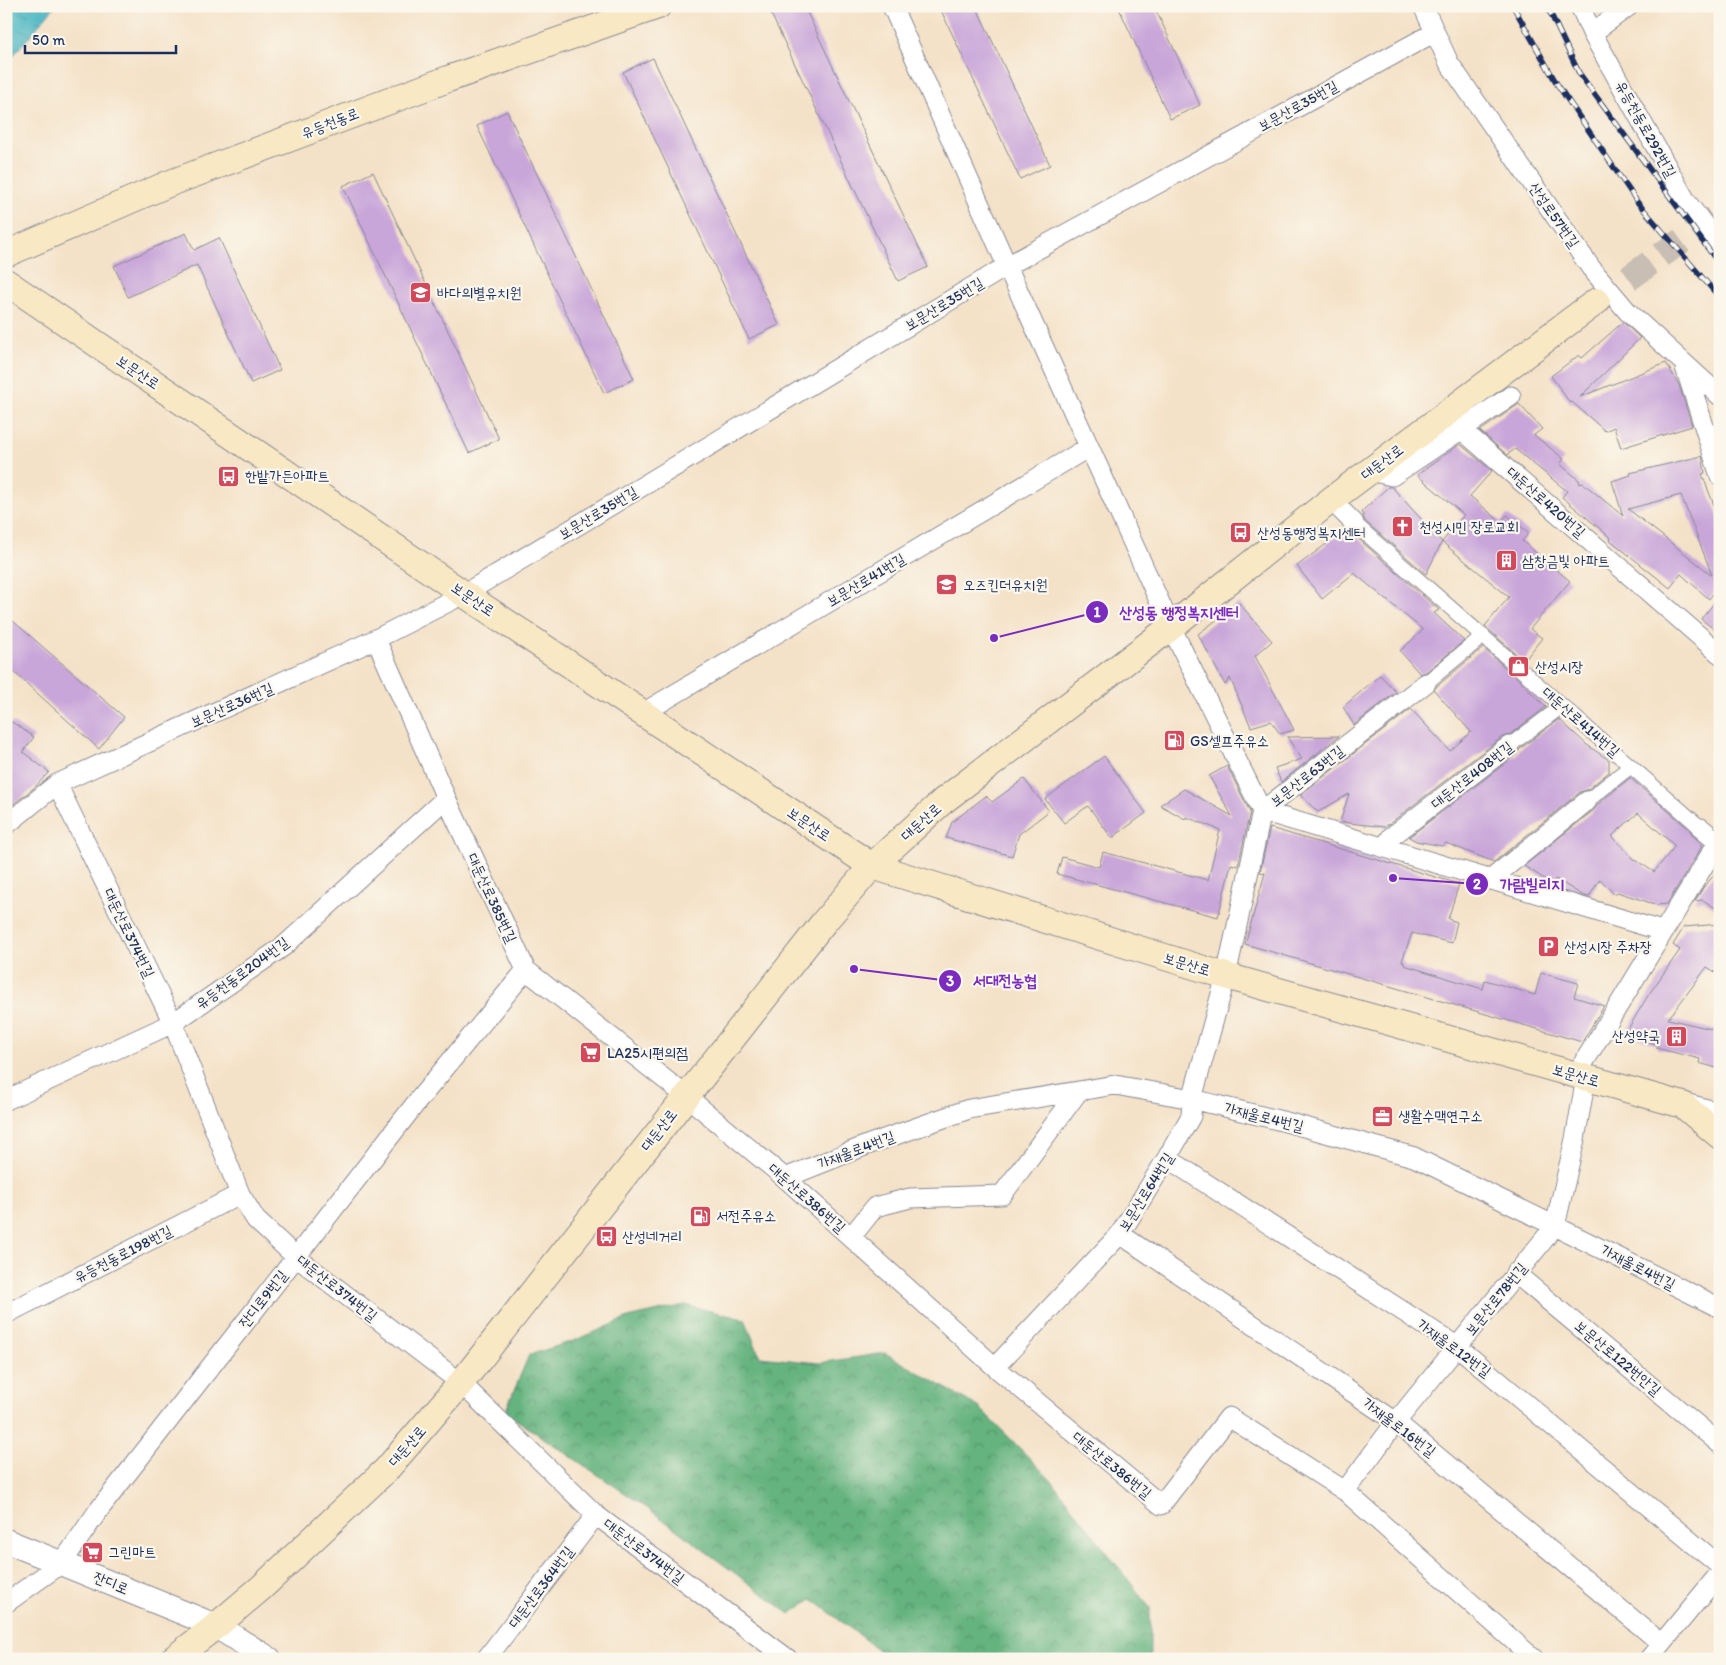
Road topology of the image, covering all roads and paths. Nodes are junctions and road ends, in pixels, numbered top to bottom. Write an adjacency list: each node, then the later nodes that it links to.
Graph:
1 (658, 6): 9 (main road, 유등천동로)
2 (892, 6): 10 (street)
3 (1423, 6): 6 (street, 산성로57번길)
4 (1580, 6): 7 (street, 유등천동로292번길)
5 (1629, 6): 7 (street)
6 (1435, 32): 10 (street, 보문산로35번길); 13 (street, 산성로57번길)
7 (1592, 33): 8 (street, 유등천동로292번길)
8 (1720, 246)
9 (6, 254)
10 (1007, 266): 17 (street); 22 (street, 보문산로35번길)
11 (6, 282): 22 (main road, 보문산로)
12 (1597, 301): 18 (main road, 대둔산로)
13 (1684, 363): 15 (street, 산성로57번길); 19 (street)
14 (1511, 396): 16 (street)
15 (1720, 396)
16 (1462, 430): 18 (street); 26 (street, 대둔산로420번길)
17 (1089, 447): 23 (street); 29 (street, 보문산로41번길)
18 (1370, 471): 20 (main road, 대둔산로)
19 (1720, 476)
20 (1331, 500): 21 (street, 대둔산로414번길); 23 (main road, 대둔산로)
21 (1354, 523): 24 (street, 대둔산로414번길)
22 (464, 594): 25 (street, 보문산로36번길); 29 (main road, 보문산로)
23 (1170, 627): 35 (street); 40 (main road, 대둔산로)
24 (1483, 636): 27 (street, 보문산로63번길); 28 (street, 대둔산로414번길)
25 (376, 640): 32 (street, 보문산로36번길); 33 (street, 대둔산로385번길)
26 (1720, 654)
27 (1426, 683): 35 (street, 보문산로63번길)
28 (1562, 706): 30 (street, 대둔산로408번길); 31 (street, 대둔산로414번길)
29 (643, 713): 40 (main road, 보문산로)
30 (1509, 746): 39 (street, 대둔산로408번길)
31 (1632, 766): 34 (street); 37 (street, 대둔산로414번길)
32 (57, 784): 36 (street, 보문산로36번길); 45 (street, 대둔산로374번길)
33 (446, 798): 43 (street, 대둔산로385번길); 45 (street, 유등천동로204번길)
34 (1588, 801): 41 (street)
35 (1262, 811): 39 (street); 44 (street, 보문산로63번길)
36 (6, 825)
37 (1701, 828): 38 (street, 대둔산로414번길)
38 (1719, 842): 42 (street)
39 (1385, 848): 41 (street)
40 (872, 866): 44 (main road, 보문산로); 48 (main road, 대둔산로)
41 (1490, 880): 42 (street)
42 (1662, 931): 46 (street)
43 (526, 970): 48 (street, 대둔산로385번길); 60 (street, 잔디로9번길)
44 (1226, 976): 46 (main road, 보문산로); 49 (street, 보문산로64번길)
45 (173, 1023): 50 (street, 유등천동로204번길); 56 (street, 대둔산로374번길)
46 (1581, 1077): 51 (main road, 보문산로); 57 (street, 보문산로78번길)
47 (1078, 1092): 49 (street, 가재울로4번길); 55 (street, 가재울로4번길); 59 (street)
48 (686, 1096): 55 (street, 대둔산로386번길); 66 (main road, 대둔산로)
49 (1192, 1099): 54 (street, 보문산로64번길); 57 (street, 가재울로4번길)
50 (6, 1100)
51 (1683, 1105): 52 (street); 53 (main road, 보문산로)
52 (1720, 1115)
53 (1720, 1136)
54 (1167, 1158): 58 (street, 보문산로64번길); 64 (street, 가재울로12번길)
55 (785, 1178): 59 (street, 대둔산로386번길)
56 (240, 1194): 60 (street, 대둔산로374번길); 63 (street, 유등천동로198번길)
57 (1556, 1226): 61 (street, 보문산로78번길); 62 (street, 가재울로4번길)
58 (1120, 1234): 65 (street, 보문산로64번길); 67 (street, 가재울로16번길)
59 (851, 1237): 65 (street, 대둔산로386번길)
60 (296, 1257): 66 (street, 대둔산로374번길); 72 (street, 잔디로9번길)
61 (1516, 1273): 64 (street, 보문산로78번길); 68 (street, 보문산로122번안길)
62 (1720, 1308)
63 (6, 1314)
64 (1458, 1347): 67 (street, 보문산로78번길); 73 (street, 가재울로12번길)
65 (995, 1368): 69 (street, 대둔산로386번길)
66 (461, 1384): 70 (street, 대둔산로374번길); 76 (main road, 대둔산로)
67 (1396, 1422): 69 (street, 보문산로78번길); 77 (street, 가재울로16번길)
68 (1720, 1444)
69 (1345, 1492): 82 (street, 대둔산로386번길)
70 (596, 1515): 80 (street, 대둔산로364번길); 81 (street, 대둔산로374번길)
71 (6, 1541): 72 (street, 잔디로)
72 (62, 1563): 75 (street, 잔디로9번길); 76 (street, 잔디로)
73 (1720, 1566)
74 (1720, 1572): 77 (street)
75 (6, 1603)
76 (216, 1626): 78 (main road, 대둔산로); 79 (street)
77 (1661, 1643): 83 (street)
78 (173, 1659)
79 (269, 1659)
80 (486, 1659)
81 (788, 1659)
82 (1534, 1659)
83 (1649, 1659)

